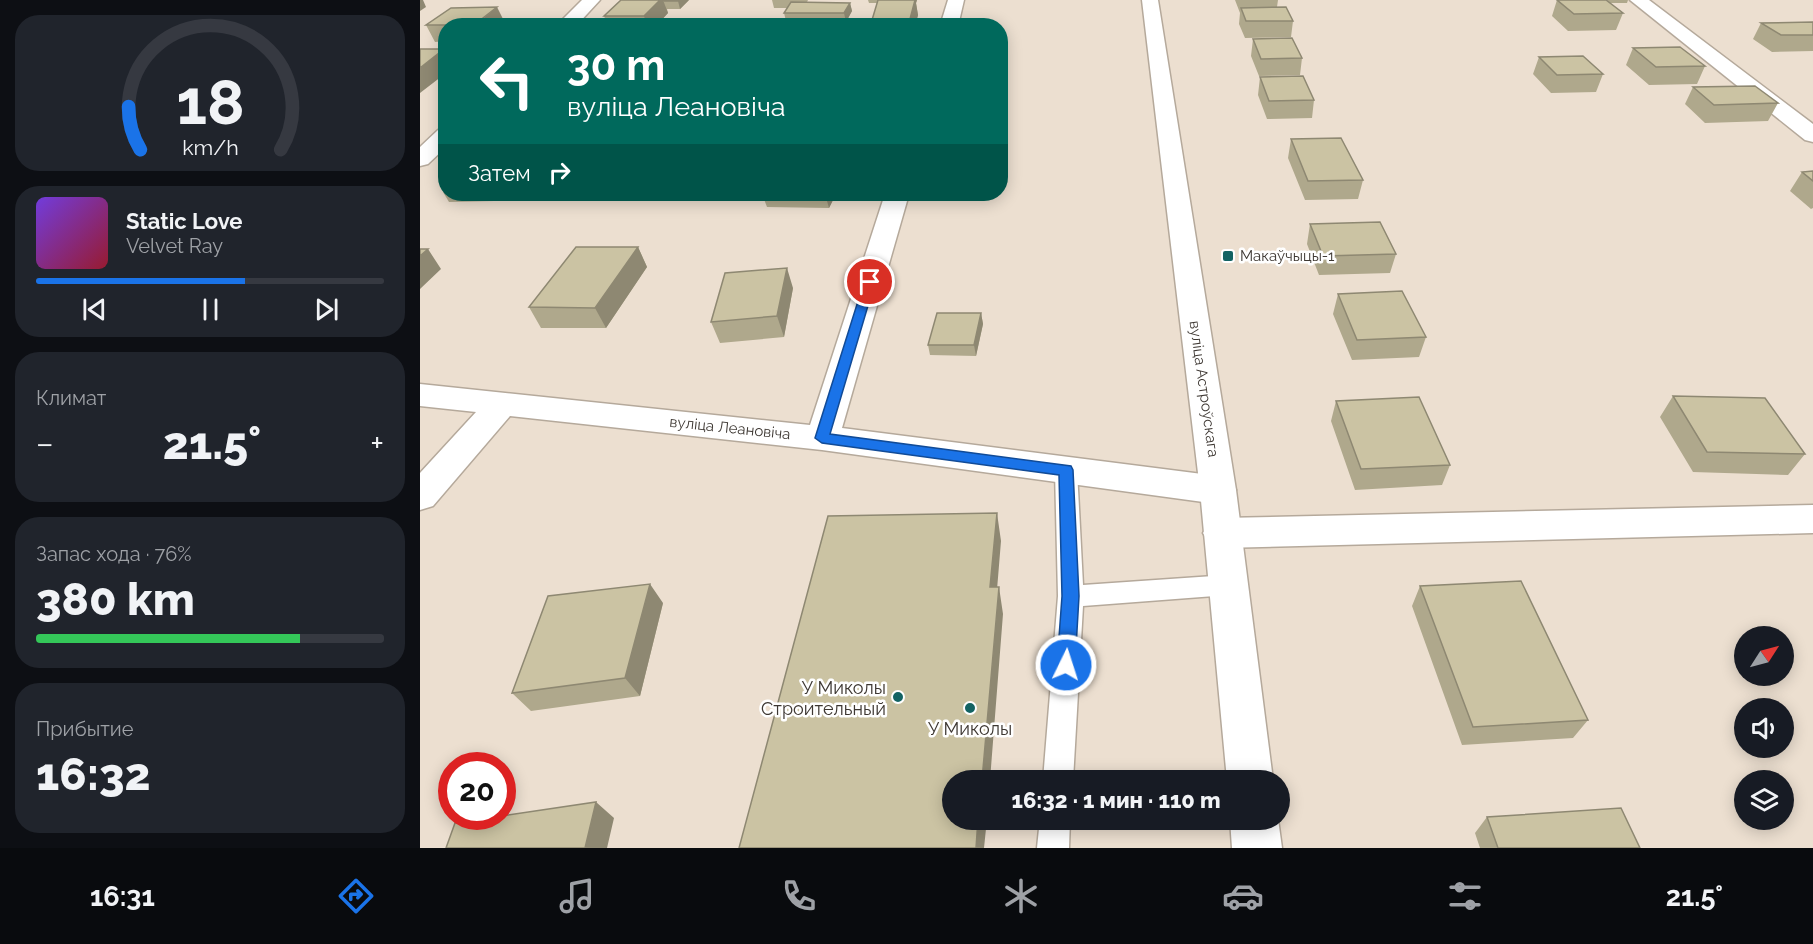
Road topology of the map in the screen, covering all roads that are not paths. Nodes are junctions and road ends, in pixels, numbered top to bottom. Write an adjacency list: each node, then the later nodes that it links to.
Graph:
1 (592, 0): 5 (street)
2 (956, 0): 6 (street)
3 (1150, 0): 15 (street, вуліца Астроўскага)
4 (1638, 0): 7 (street)
5 (573, 18)
6 (950, 18)
7 (1813, 135)
8 (438, 142): 9 (street)
9 (420, 159)
10 (895, 201): 13 (street)
11 (420, 395): 12 (street, вуліца Леановіча)
12 (502, 403): 13 (street, вуліца Леановіча); 16 (street)
13 (822, 438): 14 (street, вуліца Леановіча)
14 (1066, 470): 15 (street, вуліца Леановіча); 20 (lane)
15 (1218, 490): 18 (street, вуліца Астроўскага)
16 (421, 494)
17 (1813, 519): 18 (street)
18 (1222, 533): 19 (street, вуліца Астроўскага)
19 (1228, 585): 20 (lane); 22 (street, вуліца Астроўскага)
20 (1071, 596): 21 (lane)
21 (1059, 770)
22 (1249, 770)
23 (1054, 830): 25 (lane)
24 (1255, 830): 26 (street)
25 (1053, 848)
26 (1257, 848)

